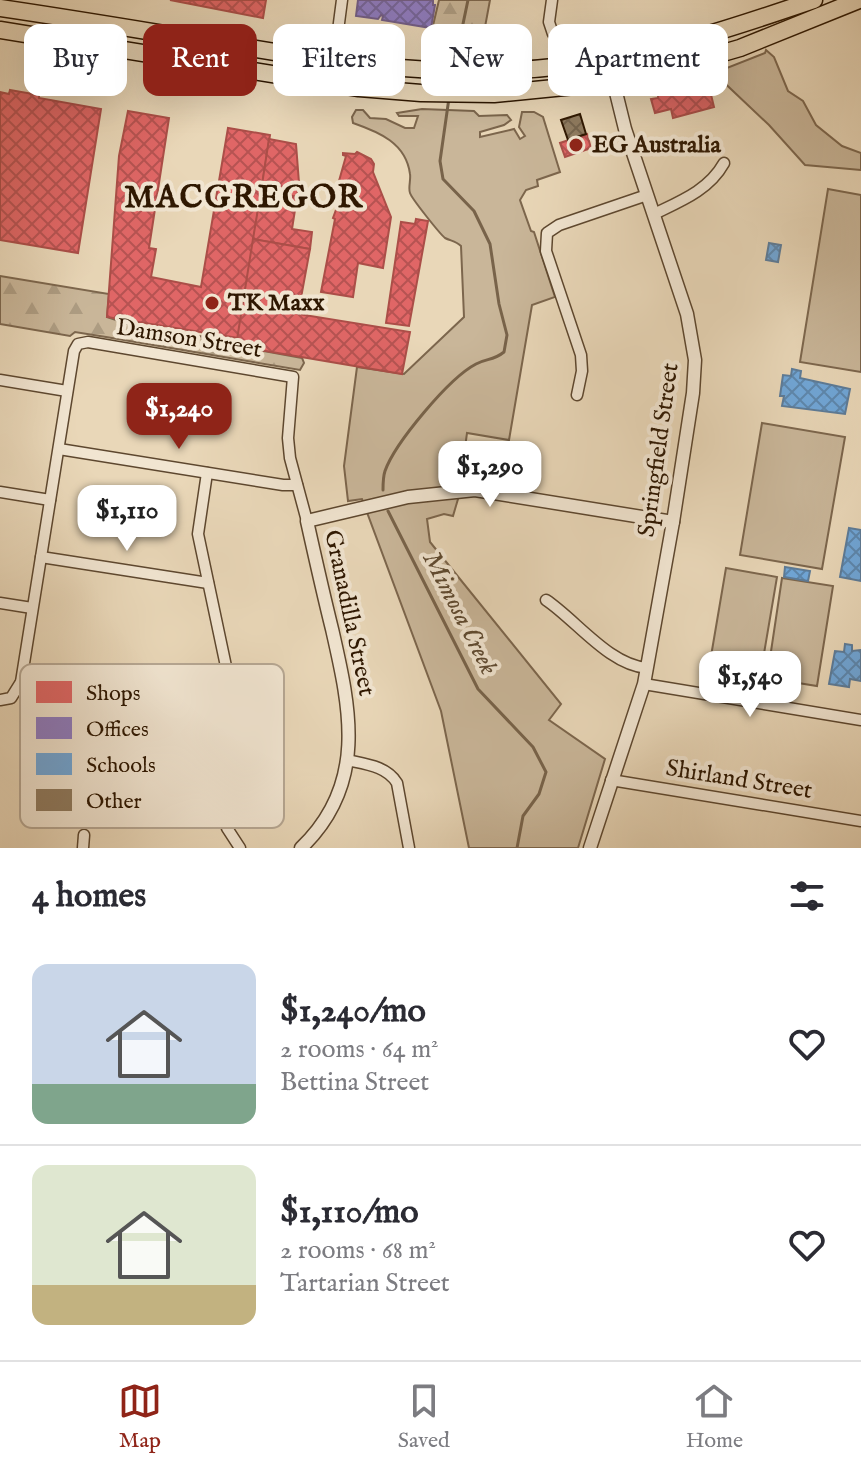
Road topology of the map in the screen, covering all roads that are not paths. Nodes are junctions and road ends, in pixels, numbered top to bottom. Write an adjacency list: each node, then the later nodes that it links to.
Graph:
1 (342, 0): 6 (street)
2 (552, 0): 7 (street)
3 (814, 0): 8 (highway)
4 (859, 0): 10 (highway)
5 (0, 8): 11 (highway)
6 (339, 24)
7 (550, 24)
8 (728, 28)
9 (0, 30): 14 (highway)
10 (728, 51)
11 (273, 52)
12 (405, 68): 13 (highway)
13 (548, 68)
14 (273, 75)
15 (548, 89): 16 (highway)
16 (405, 91)
17 (617, 96): 19 (street, Springfield Street)
18 (724, 163): 20 (street)
19 (647, 195): 20 (street, Springfield Street); 24 (street)
20 (654, 214): 31 (street, Springfield Street)
21 (293, 377): 23 (street, Damson Street); 27 (street, Granadilla Street)
22 (0, 380): 23 (street)
23 (67, 391): 25 (street)
24 (577, 395)
25 (59, 449): 26 (street); 29 (street)
26 (207, 473): 27 (street); 33 (street)
27 (297, 485): 30 (street, Granadilla Street)
28 (0, 492): 29 (street)
29 (50, 500): 32 (street)
30 (307, 521): 31 (street); 44 (street, Granadilla Street)
31 (673, 522): 39 (street, Springfield Street)
32 (41, 557): 33 (street); 36 (street)
33 (208, 583): 38 (street)
34 (546, 600): 39 (street)
35 (0, 603): 36 (street)
36 (32, 608): 37 (street)
37 (24, 664)
38 (225, 664)
39 (647, 668): 41 (street, Springfield Street)
40 (20, 683): 42 (street)
41 (644, 684): 43 (street); 45 (street, Springfield Street)
42 (6, 699)
43 (861, 720)
44 (347, 760): 51 (street, Granadilla Street); 52 (street)
45 (611, 780): 46 (street, Shirland Street); 53 (street, Springfield Street)
46 (861, 821)
47 (227, 828): 50 (street)
48 (84, 835): 49 (street)
49 (83, 848)
50 (240, 848)
51 (301, 848)
52 (409, 848)
53 (590, 848)

